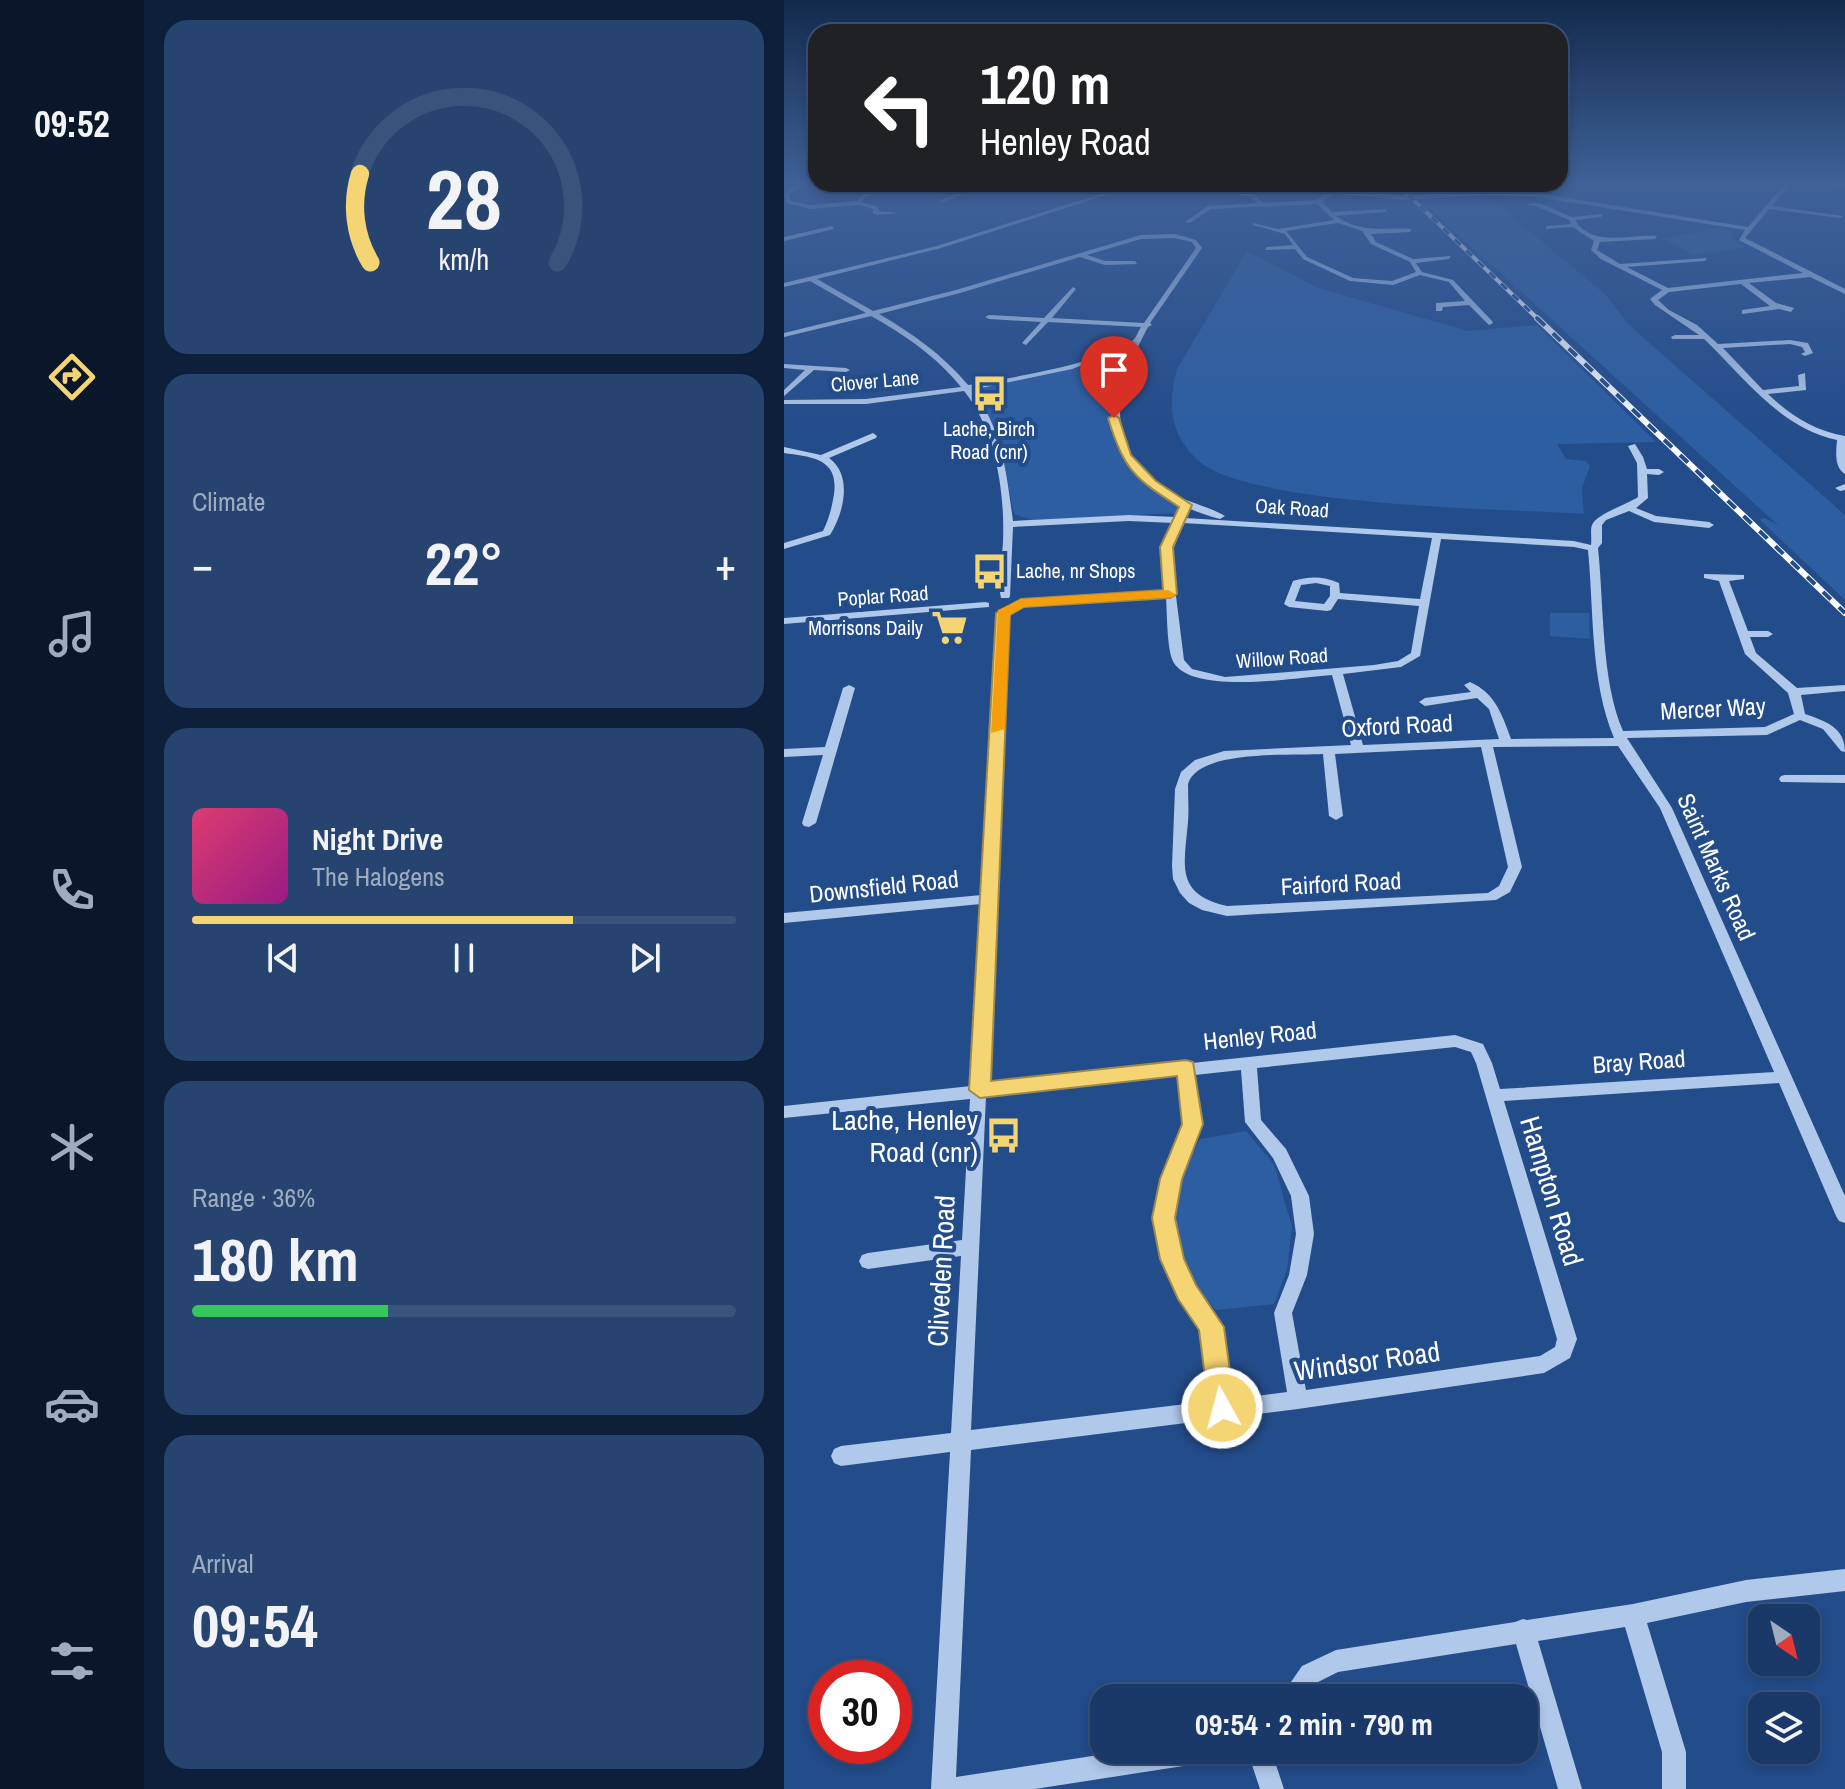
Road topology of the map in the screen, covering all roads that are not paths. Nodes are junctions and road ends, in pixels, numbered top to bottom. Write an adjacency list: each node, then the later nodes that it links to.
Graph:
1 (856, 267): 10 (street)
2 (1040, 267): 21 (street)
3 (1184, 267): 25 (street)
4 (1323, 267): 8 (street)
5 (1416, 267): 8 (street)
6 (1620, 267): 14 (street)
7 (1793, 267): 9 (street)
8 (1420, 273): 16 (street)
9 (1808, 275): 11 (street); 15 (street)
10 (812, 279): 12 (street); 21 (street)
11 (1743, 282): 14 (street); 18 (street)
12 (784, 285)
13 (1073, 289): 24 (street)
14 (1667, 290): 28 (street)
15 (1845, 292)
16 (1470, 303): 17 (street); 23 (street)
17 (1436, 305)
18 (1778, 307): 19 (street); 20 (street)
19 (1791, 310)
20 (1745, 312)
21 (876, 313): 26 (street); 39 (street)
22 (989, 317): 24 (street)
23 (1497, 317)
24 (1047, 320): 25 (street); 30 (street)
25 (1148, 325): 29 (street)
26 (784, 335)
27 (1675, 337): 28 (street)
28 (1706, 337): 31 (street)
29 (1137, 342): 33 (street); 34 (street)
30 (1026, 343)
31 (1717, 346): 32 (street); 41 (street)
32 (1820, 354)
33 (1098, 359): 34 (street); 39 (street, Clover Lane)
34 (1124, 363): 53 (street)
35 (784, 366): 36 (street)
36 (812, 368): 37 (street); 43 (street)
37 (846, 370)
38 (1802, 375): 40 (street)
39 (969, 388): 44 (street, Clover Lane); 56 (street)
40 (1803, 388): 41 (street); 42 (street)
41 (1763, 392): 46 (street)
42 (1814, 392)
43 (784, 394)
44 (784, 402)
45 (873, 437): 49 (street)
46 (1843, 439): 51 (street)
47 (1632, 446): 50 (street)
48 (784, 450): 49 (street)
49 (822, 458): 60 (street)
50 (1642, 471): 52 (street); 54 (street)
51 (1845, 471)
52 (1659, 472)
53 (1186, 505): 55 (street, Willow Road); 57 (street)
54 (1629, 508): 58 (street); 61 (street)
55 (1178, 520): 56 (street, Oak Road); 57 (street, Oak Road); 65 (street, Willow Road)
56 (1008, 524): 66 (street)
57 (1257, 524): 59 (street, Oak Road)
58 (1709, 525)
59 (1437, 536): 61 (street, Oak Road); 69 (street, Willow Road)
60 (784, 546)
61 (1593, 548): 81 (street, Saint Marks Road)
62 (1708, 576): 64 (street)
63 (1740, 577): 64 (street)
64 (1723, 579): 73 (street, Mercer Way)
65 (1170, 594): 68 (street); 75 (street, Willow Road)
66 (1005, 596): 68 (street); 70 (street)
67 (1335, 596): 69 (street)
68 (1021, 603): 71 (street)
69 (1425, 603): 75 (street, Willow Road)
70 (985, 605): 71 (street); 72 (street, Poplar Road)
71 (1003, 613): 93 (street, Cliveden Road)
72 (784, 621)
73 (1745, 634): 74 (street); 78 (street, Mercer Way)
74 (1768, 634)
75 (1337, 673): 84 (street)
76 (849, 688): 86 (street)
77 (1845, 688): 78 (street)
78 (1794, 692): 80 (street, Mercer Way)
79 (1425, 702): 83 (street)
80 (1800, 716): 81 (street, Mercer Way); 85 (street)
81 (1620, 738): 83 (street, Oxford Road); 99 (street, Saint Marks Road)
82 (1486, 743): 83 (street, Oxford Road); 84 (street, Oxford Road); 94 (street, Fairford Road)
83 (1506, 743)
84 (1358, 748): 87 (street, Oxford Road)
85 (1845, 748)
86 (829, 751): 88 (street); 92 (street)
87 (1329, 751): 91 (street); 94 (street, Oxford Road)
88 (784, 753)
89 (1785, 779): 90 (street)
90 (1845, 779)
91 (1336, 816)
92 (809, 823)
93 (988, 899): 95 (street, Downsfield Road); 100 (street, Cliveden Road)
94 (1194, 903)
95 (784, 918)
96 (1455, 1041): 97 (street, Henley Road); 101 (street, Hampton Road)
97 (1248, 1062): 98 (street, Henley Road); 107 (street)
98 (1186, 1067): 100 (street, Henley Road); 108 (street)
99 (1784, 1077): 101 (street, Bray Road); 103 (street, Saint Marks Road)
100 (980, 1090): 102 (street, Henley Road); 104 (street, Cliveden Road)
101 (1496, 1095): 106 (street, Hampton Road)
102 (784, 1112)
103 (1845, 1216)
104 (969, 1247): 105 (street); 109 (street, Cliveden Road)
105 (868, 1261)
106 (1544, 1364): 107 (street, Windsor Road)
107 (1298, 1400): 108 (street, Windsor Road)
108 (1222, 1408): 109 (street, Windsor Road)
109 (960, 1442): 110 (street, Windsor Road); 117 (street, Cliveden Road)
110 (841, 1456)
111 (1845, 1580): 112 (street)
112 (1633, 1615): 113 (street); 121 (street)
113 (1523, 1630): 114 (street); 120 (street)
114 (1302, 1684)
115 (1118, 1764): 118 (street)
116 (1264, 1764): 119 (street)
117 (943, 1789)
118 (956, 1789)
119 (1272, 1789)
120 (1570, 1789)
121 (1674, 1789)

